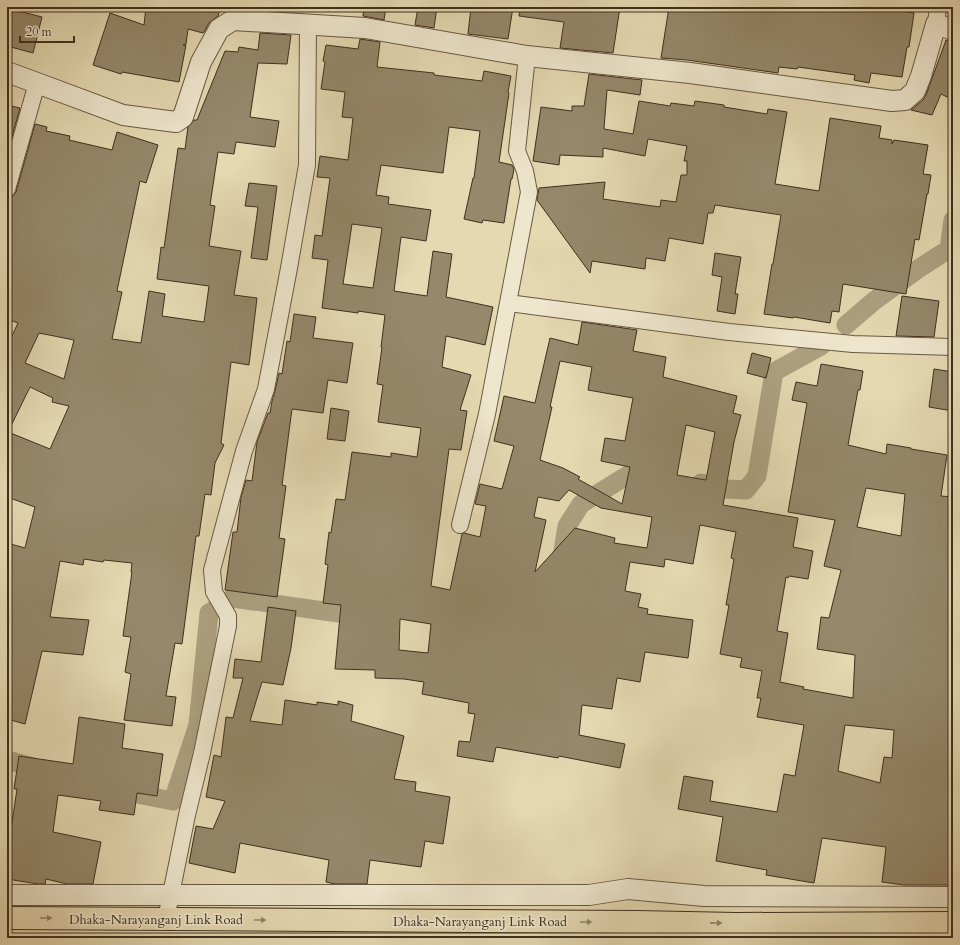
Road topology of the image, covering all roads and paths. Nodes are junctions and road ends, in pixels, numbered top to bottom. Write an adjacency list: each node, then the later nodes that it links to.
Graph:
1 (942, 20): 3 (street)
2 (308, 24): 3 (street); 5 (street); 11 (street)
3 (527, 56): 7 (street)
4 (7, 72): 5 (street)
5 (36, 83): 6 (street)
6 (7, 189)
7 (508, 303): 8 (street); 9 (street)
8 (953, 347)
9 (460, 524)
10 (7, 894): 11 (street)
11 (170, 895): 12 (street); 14 (street)
12 (953, 897)
13 (7, 918): 14 (main road, Dhaka-Narayanganj Link Road, one-way to 14)
14 (166, 919): 15 (main road, Dhaka-Narayanganj Link Road, one-way to 15)
15 (953, 923)

